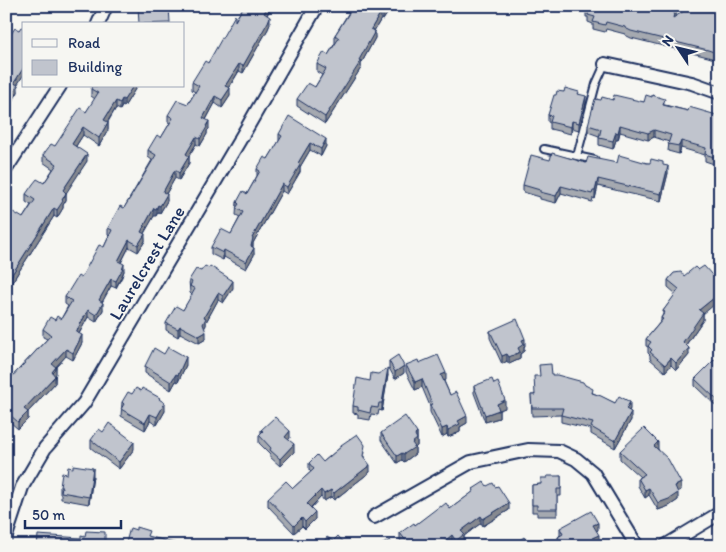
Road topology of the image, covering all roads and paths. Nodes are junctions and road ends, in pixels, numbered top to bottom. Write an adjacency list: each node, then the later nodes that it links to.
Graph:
1 (106, 6): 3 (street)
2 (317, 6): 13 (street, Laurelcrest Lane)
3 (99, 22)
4 (605, 64): 6 (street); 8 (lane)
5 (59, 88): 10 (street)
6 (720, 93)
7 (544, 149): 8 (lane)
8 (577, 156): 9 (lane)
9 (606, 162)
10 (6, 170)
11 (720, 513): 15 (street)
12 (374, 517): 14 (street)
13 (6, 536)
14 (637, 546)
15 (664, 546)

